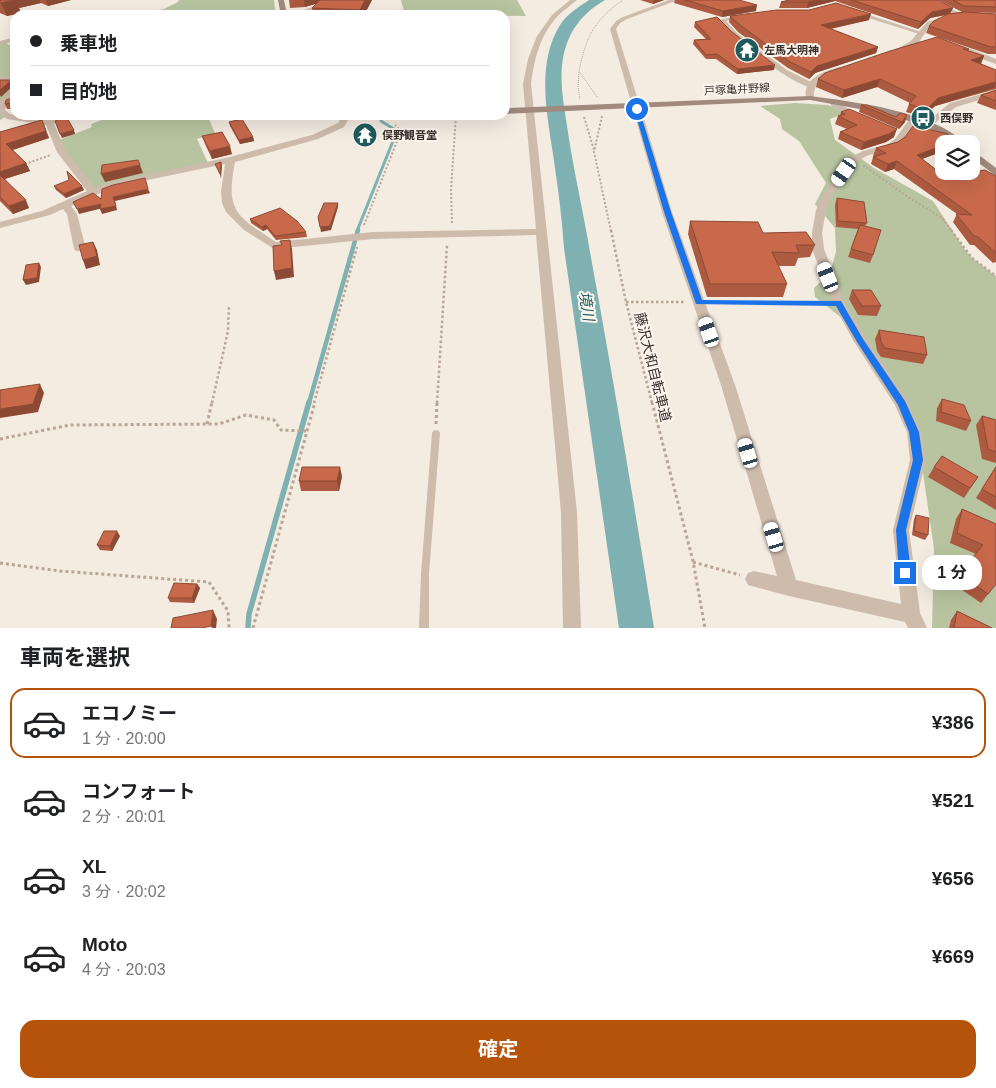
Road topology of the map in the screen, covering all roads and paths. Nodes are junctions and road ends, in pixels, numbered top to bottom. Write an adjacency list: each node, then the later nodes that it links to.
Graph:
1 (340, 0): 7 (street)
2 (574, 0): 23 (street)
3 (623, 0): 15 (path)
4 (675, 0): 54 (street)
5 (930, 0): 9 (street)
6 (847, 9): 9 (street)
7 (308, 10)
8 (755, 16): 16 (street)
9 (921, 35): 10 (street); 12 (street)
10 (930, 39)
11 (962, 49): 13 (street)
12 (892, 53)
13 (996, 62)
14 (846, 67): 16 (street)
15 (579, 71): 21 (path); 22 (path)
16 (810, 85): 19 (street)
17 (996, 92): 35 (street)
18 (10, 95): 26 (street)
19 (810, 98): 20 (main road, 戸塚亀井野線); 22 (main road, 戸塚亀井野線)
20 (833, 101): 27 (main road, 戸塚亀井野線); 33 (street)
21 (600, 102)
22 (580, 107): 23 (main road, 戸塚亀井野線); 39 (path)
23 (530, 109): 24 (main road, 戸塚亀井野線); 48 (street)
24 (510, 111)
25 (603, 111): 39 (path, 藤沢大和自転車道)
26 (10, 116)
27 (914, 119): 35 (main road, 戸塚亀井野線); 55 (street)
28 (31, 120): 34 (street)
29 (56, 120): 34 (street)
30 (345, 120): 40 (street)
31 (384, 120): 50 (path)
32 (457, 120): 49 (path)
33 (868, 121)
34 (49, 123): 36 (lane); 38 (street)
35 (928, 124): 37 (main road, 戸塚亀井野線)
36 (35, 127)
37 (947, 135)
38 (62, 152): 42 (path); 45 (street)
39 (594, 152): 53 (path, 藤沢大和自転車道)
40 (231, 160): 45 (street); 50 (street)
41 (980, 160): 44 (main road)
42 (19, 166)
43 (868, 170): 52 (path)
44 (996, 173)
45 (93, 192): 46 (street)
46 (65, 205): 47 (street); 51 (street)
47 (0, 225)
48 (541, 232): 49 (street); 69 (street)
49 (448, 233): 50 (street); 59 (path)
50 (355, 237): 58 (path)
51 (80, 249)
52 (996, 276)
53 (626, 302): 54 (path); 62 (path, 藤沢大和自転車道)
54 (699, 302): 55 (lane); 64 (street)
55 (839, 303): 65 (street)
56 (229, 305): 57 (path)
57 (207, 424): 58 (path); 60 (path)
58 (306, 431): 67 (path)
59 (436, 433): 68 (lane)
60 (0, 439)
61 (0, 562): 66 (path)
62 (693, 562): 63 (path); 70 (path, 藤沢大和自転車道)
63 (754, 579): 64 (street)
64 (789, 588): 65 (street)
65 (915, 622)
66 (229, 628)
67 (253, 628)
68 (424, 628)
69 (572, 628)
70 (705, 628)

